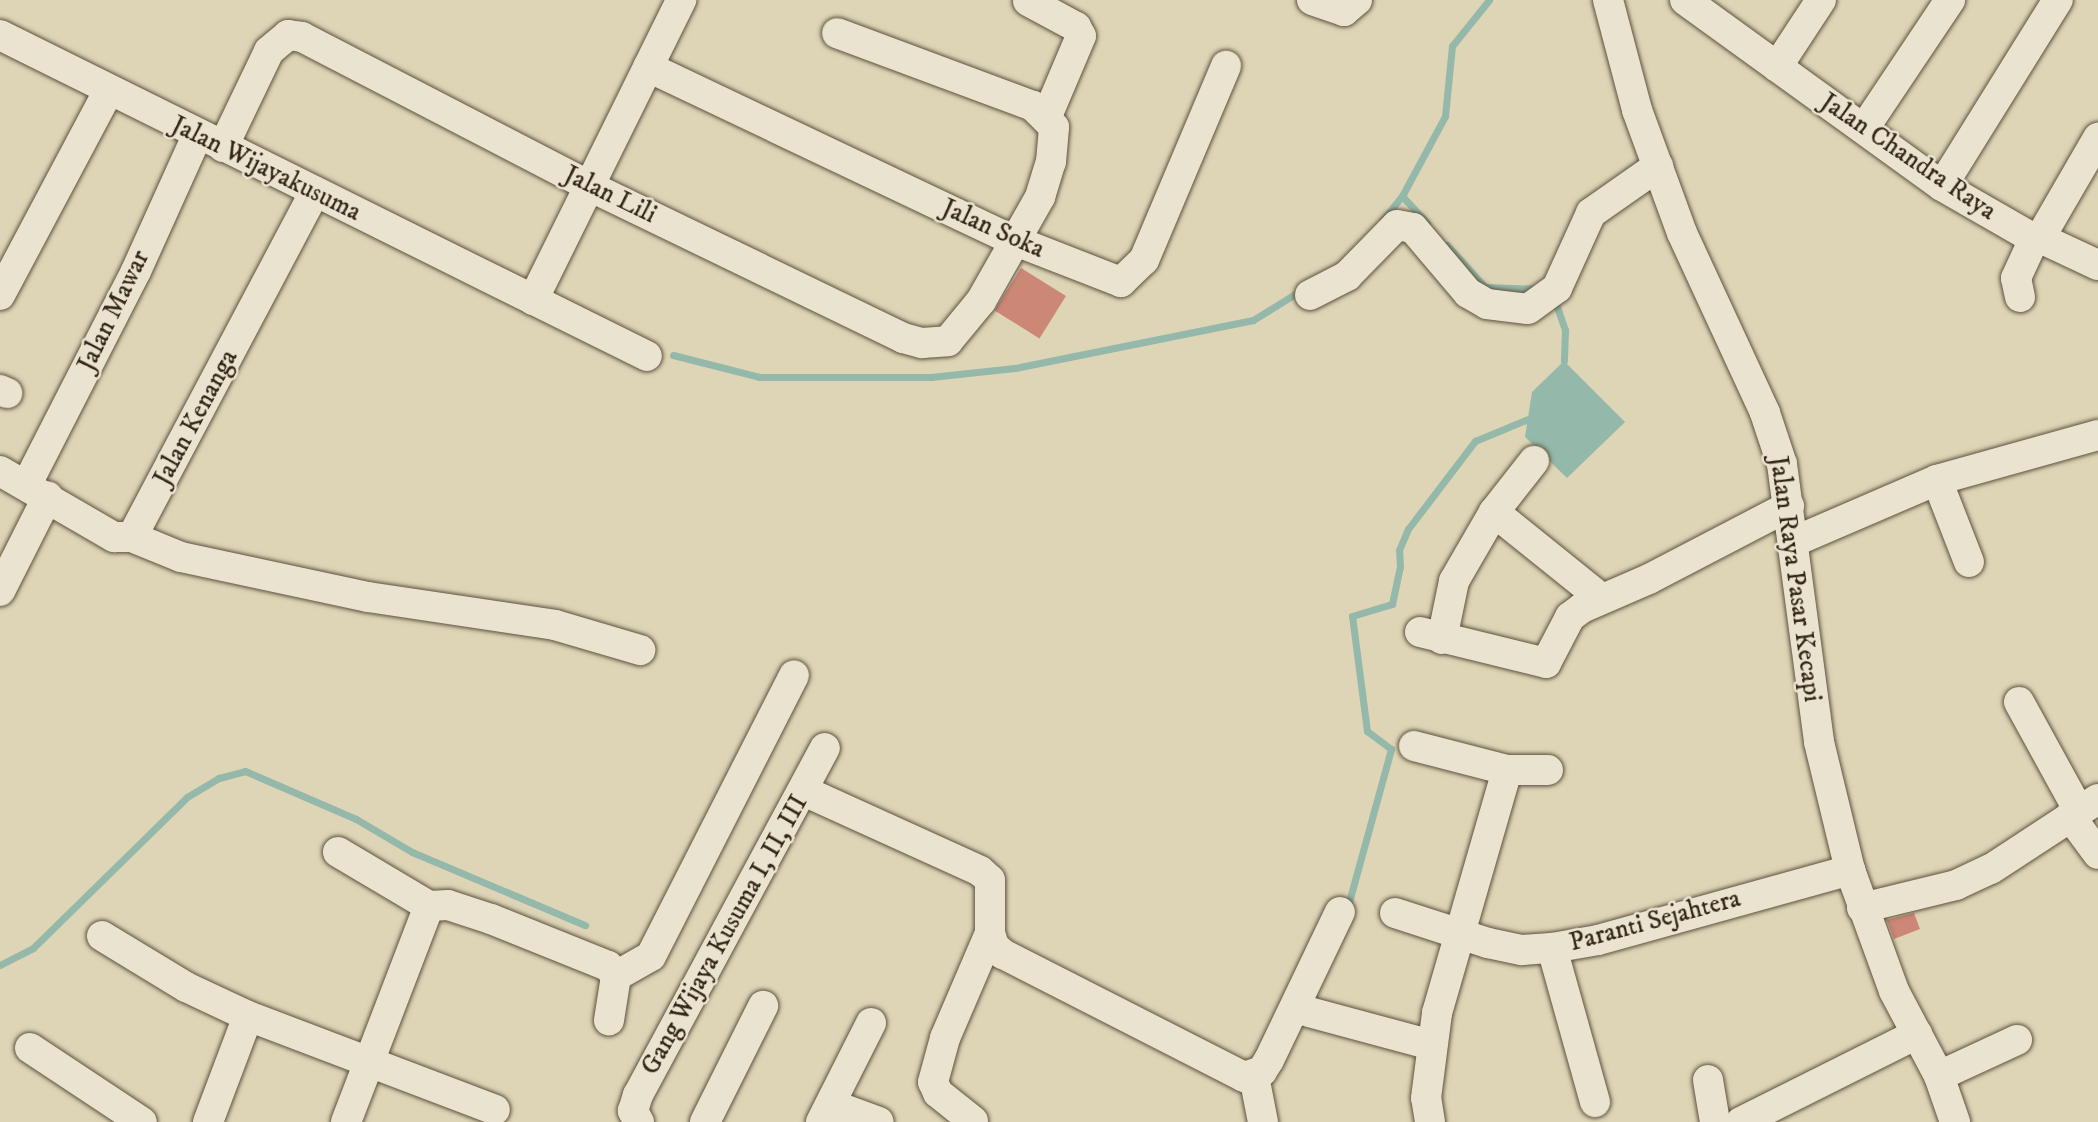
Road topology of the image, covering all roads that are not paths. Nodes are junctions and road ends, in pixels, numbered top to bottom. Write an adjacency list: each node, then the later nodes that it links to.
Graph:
1 (681, 0): 12 (street)
2 (1312, 0): 3 (street)
3 (1357, 0)
4 (1608, 0): 20 (street, Jalan Raya Pasar Kecapi)
5 (1685, 0): 14 (street, Jalan Chandra Raya)
6 (1821, 0): 14 (street)
7 (1950, 0): 17 (street)
8 (2058, 0): 22 (street)
9 (1028, 1): 16 (street)
10 (837, 33): 16 (street)
11 (1, 36): 15 (street, Jalan Wijayakusuma)
12 (648, 66): 21 (street); 25 (street, Jalan Soka)
13 (1226, 66): 25 (street, Jalan Soka)
14 (1777, 67): 17 (street, Jalan Chandra Raya)
15 (109, 90): 18 (street, Jalan Wijayakusuma); 27 (street)
16 (1047, 116): 25 (street, Jalan Lili)
17 (1865, 127): 22 (street, Jalan Chandra Raya)
18 (210, 142): 21 (street, Jalan Lili); 23 (street, Jalan Wijayakusuma); 36 (street, Jalan Mawar)
19 (2094, 153): 24 (street)
20 (1658, 166): 28 (street); 37 (street, Jalan Raya Pasar Kecapi)
21 (589, 186): 25 (street, Jalan Lili); 30 (street)
22 (1942, 186): 24 (street, Jalan Chandra Raya)
23 (315, 192): 30 (street, Jalan Wijayakusuma); 39 (street, Jalan Kenanga)
24 (2037, 239): 26 (street, Jalan Chandra Raya); 29 (street)
25 (1013, 240)
26 (2098, 265)
27 (0, 295)
28 (1310, 295)
29 (2020, 297)
30 (533, 300): 31 (street, Jalan Wijayakusuma)
31 (647, 356)
32 (2098, 435): 35 (street)
33 (1534, 461): 38 (street)
34 (0, 471): 36 (street)
35 (1937, 480): 40 (street); 41 (street)
36 (38, 490): 39 (street); 42 (street, Jalan Mawar)
37 (1789, 506): 40 (street, Jalan Raya Pasar Kecapi); 43 (street)
38 (1494, 512): 43 (street); 43 (street)
39 (132, 537): 44 (street)
40 (1793, 542): 55 (street, Jalan Raya Pasar Kecapi)
41 (1969, 562)
42 (0, 591)
43 (1601, 598)
44 (640, 650)
45 (794, 675): 64 (street)
46 (2019, 702): 52 (street)
47 (1415, 746): 49 (street)
48 (825, 748): 51 (street, Gang Wijaya Kusuma I, II, III)
49 (1507, 770): 50 (street); 61 (street)
50 (1548, 770)
51 (804, 791): 60 (street); 84 (street, Gang Wijaya Kusuma I, II, III)
52 (2082, 809): 54 (street); 57 (street)
53 (338, 852): 56 (street)
54 (2098, 854)
55 (1850, 870): 57 (street, Jalan Raya Pasar Kecapi); 63 (street, Paranti Sejahtera)
56 (429, 906): 64 (street); 74 (street)
57 (1862, 908): 70 (street, Jalan Raya Pasar Kecapi)
58 (1340, 912): 75 (street)
59 (1395, 913): 61 (street, Paranti Sejahtera)
60 (990, 933): 75 (street); 87 (street)
61 (1460, 934): 63 (street, Paranti Sejahtera); 72 (street)
62 (102, 936): 67 (street)
63 (1552, 948): 78 (street)
64 (616, 976): 68 (street)
65 (763, 1006): 85 (street)
66 (1309, 1012): 72 (street)
67 (248, 1016): 74 (street); 82 (street)
68 (609, 1020)
69 (871, 1023): 80 (street)
70 (1917, 1034): 76 (street, Jalan Raya Pasar Kecapi); 91 (street)
71 (2017, 1040): 76 (street)
72 (1431, 1045): 89 (street)
73 (30, 1048): 81 (street)
74 (369, 1059): 79 (street); 83 (street)
75 (1254, 1076): 88 (street)
76 (1939, 1076): 92 (street, Jalan Raya Pasar Kecapi)
77 (1708, 1080): 90 (street)
78 (1595, 1102)
79 (495, 1110)
80 (831, 1115): 86 (street)
81 (142, 1122)
82 (208, 1122)
83 (346, 1122)
84 (639, 1122)
85 (705, 1122)
86 (879, 1122)
87 (973, 1122)
88 (1263, 1122)
89 (1430, 1122)
90 (1715, 1122)
91 (1741, 1122)
92 (1955, 1122)

